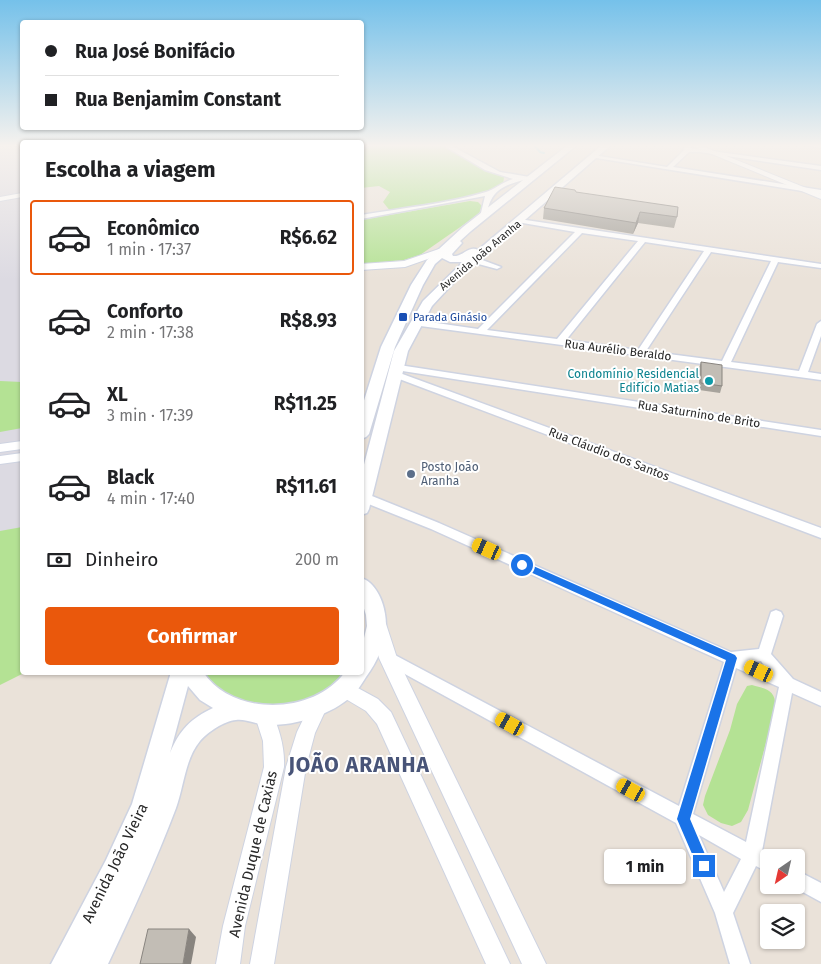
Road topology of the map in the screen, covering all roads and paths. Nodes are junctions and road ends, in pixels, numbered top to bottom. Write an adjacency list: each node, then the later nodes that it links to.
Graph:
1 (495, 190): 5 (street)
2 (517, 190): 12 (main road, Avenida João Aranha)
3 (554, 190): 13 (main road, Avenida João Aranha)
4 (804, 190): 7 (street)
5 (490, 193): 9 (street); 10 (street)
6 (20, 195): 8 (street)
7 (821, 197)
8 (0, 198)
9 (466, 199): 10 (street); 11 (street)
10 (485, 201): 12 (street)
11 (364, 216)
12 (483, 217): 14 (main road, Avenida João Aranha)
13 (519, 221): 15 (street); 17 (main road, Avenida João Aranha)
14 (467, 229): 17 (main road); 19 (main road, Avenida João Aranha)
15 (580, 231): 16 (street); 27 (street)
16 (643, 240): 18 (street); 28 (street)
17 (493, 244): 20 (main road, Avenida João Aranha)
18 (708, 250): 21 (street); 29 (street)
19 (439, 252): 23 (street); 36 (main road, Avenida João Aranha)
20 (474, 260): 24 (street); 25 (main road, Avenida João Aranha)
21 (776, 260): 22 (street); 30 (street)
22 (821, 266)
23 (364, 267)
24 (496, 268)
25 (416, 324): 27 (street, Rua Aurélio Beraldo); 31 (main road, Avenida João Aranha)
26 (821, 324): 32 (street)
27 (480, 332): 28 (street, Rua Aurélio Beraldo)
28 (559, 343): 29 (street, Rua Aurélio Beraldo)
29 (640, 353): 30 (street, Rua Aurélio Beraldo)
30 (725, 364): 32 (street, Rua Aurélio Beraldo)
31 (398, 371): 33 (street, Rua Saturnino de Brito); 35 (street, Rua Cláudio dos Santos); 42 (main road, Avenida João Aranha)
32 (803, 374): 34 (street, Rua Aurélio Beraldo)
33 (444, 375): 35 (street); 37 (street, Rua Saturnino de Brito)
34 (821, 377)
35 (438, 390): 44 (street, Rua Cláudio dos Santos)
36 (364, 424)
37 (821, 433)
38 (20, 445): 39 (street)
39 (0, 448)
40 (20, 457): 41 (street)
41 (0, 460)
42 (364, 496)
43 (364, 504): 50 (street)
44 (821, 533)
45 (364, 585): 47 (main road)
46 (776, 616): 48 (street)
47 (377, 623): 49 (street); 51 (main road)
48 (764, 655): 50 (street); 55 (street)
49 (388, 658): 61 (street); 72 (street)
50 (732, 658): 55 (street); 61 (street)
51 (364, 665)
52 (181, 675): 67 (main road, Avenida João Vieira)
53 (194, 675): 59 (main road)
54 (356, 675): 56 (main road)
55 (786, 683): 57 (street); 62 (street)
56 (344, 689): 58 (main road); 71 (street)
57 (821, 699)
58 (319, 705): 60 (main road); 70 (street, Avenida Duque de Caxias)
59 (234, 710): 60 (main road); 68 (main road, Avenida João Vieira)
60 (264, 716): 69 (street, Avenida Duque de Caxias)
61 (684, 819): 62 (street); 66 (street)
62 (752, 856): 63 (street); 66 (street)
63 (760, 860)
64 (805, 884): 65 (street)
65 (821, 892)
66 (724, 912): 73 (street)
67 (65, 964)
68 (93, 964)
69 (228, 964)
70 (262, 964)
71 (498, 964)
72 (534, 964)
73 (740, 964)

